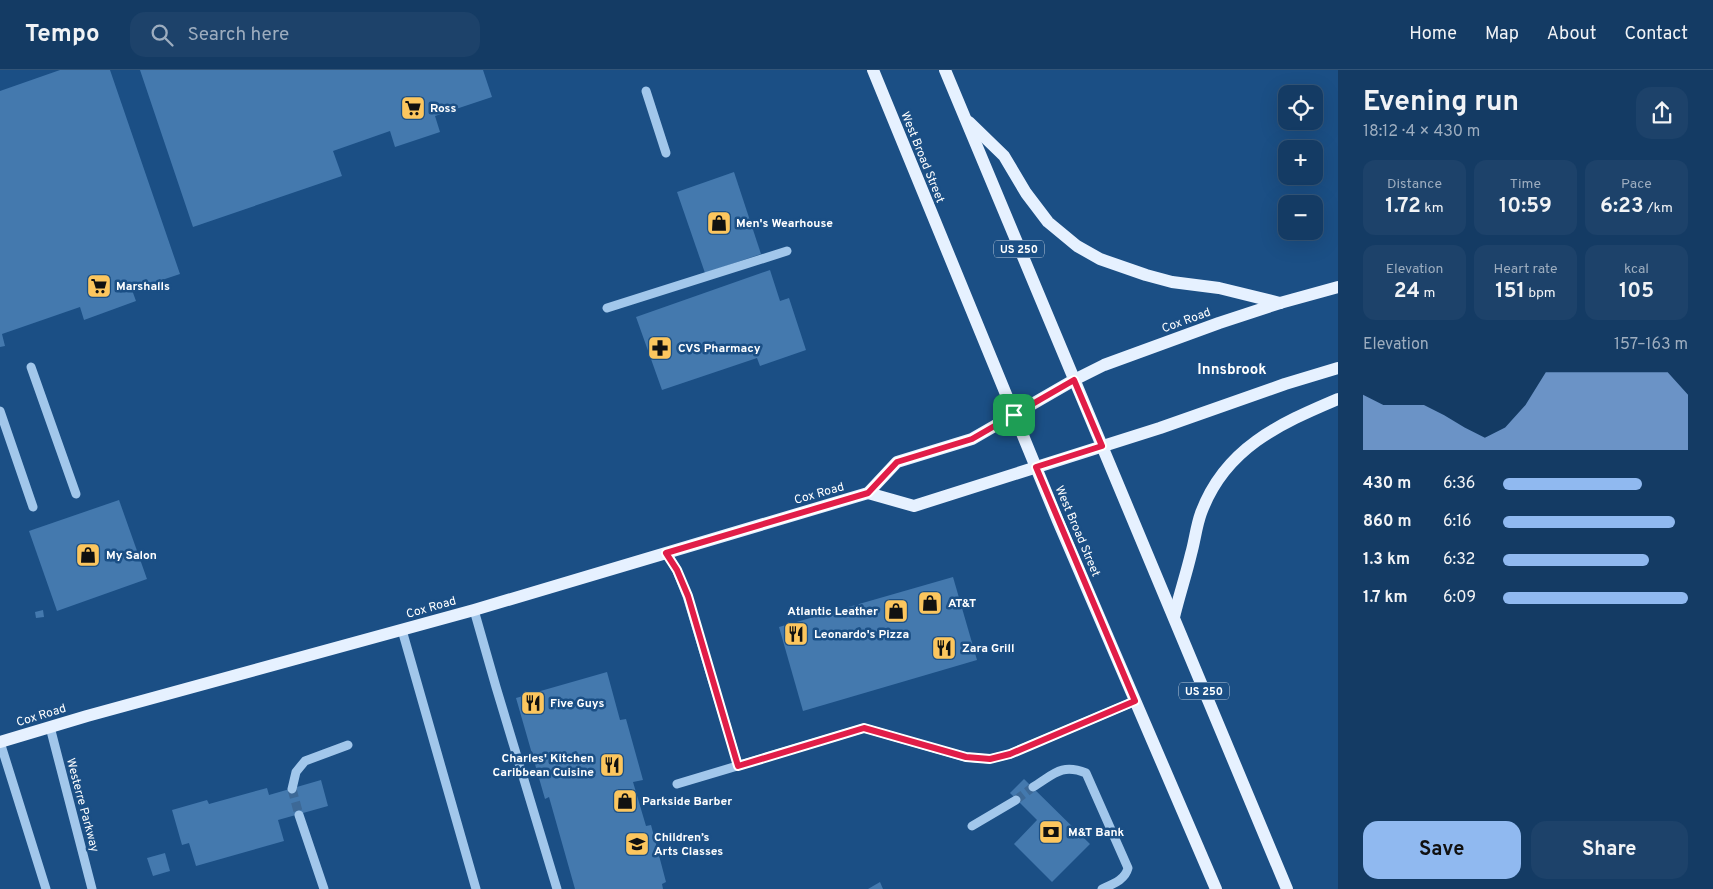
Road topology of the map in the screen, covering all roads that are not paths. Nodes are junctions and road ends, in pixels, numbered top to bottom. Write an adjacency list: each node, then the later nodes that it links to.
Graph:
1 (873, 70): 15 (main road, West Broad Street)
2 (945, 70): 4 (main road, US 250)
3 (646, 92): 5 (street)
4 (965, 118): 8 (main road); 12 (main road, US 250)
5 (666, 153)
6 (787, 251): 9 (street)
7 (1338, 287): 8 (main road, Cox Road)
8 (1280, 302): 12 (main road, Cox Road)
9 (607, 308)
10 (31, 367): 19 (street)
11 (1338, 368): 16 (main road)
12 (1074, 380): 15 (main road, Cox Road); 16 (main road, US 250)
13 (1338, 399): 23 (main road)
14 (0, 411): 20 (street)
15 (1014, 415): 17 (main road, West Broad Street); 18 (main road, Cox Road)
16 (1102, 446): 17 (main road); 23 (main road, US 250)
17 (1036, 467): 18 (main road); 25 (main road, West Broad Street)
18 (868, 493): 21 (main road, Cox Road)
19 (76, 494)
20 (33, 507)
21 (666, 553): 22 (main road, Cox Road); 29 (street)
22 (474, 610): 24 (main road, Cox Road); 40 (street)
23 (1174, 617): 43 (main road, US 250)
24 (402, 630): 26 (main road, Cox Road); 39 (street)
25 (1135, 701): 29 (street); 42 (main road, West Broad Street)
26 (50, 727): 27 (main road, Cox Road); 37 (street, Westerre Parkway)
27 (0, 742): 36 (street)
28 (348, 745): 32 (street)
29 (738, 766): 30 (street)
30 (677, 784)
31 (1033, 788): 41 (street)
32 (292, 789)
33 (1016, 800): 35 (street)
34 (299, 814): 38 (street)
35 (972, 826)
36 (46, 889)
37 (92, 889)
38 (324, 889)
39 (476, 889)
40 (557, 889)
41 (1102, 889)
42 (1216, 889)
43 (1287, 889)

